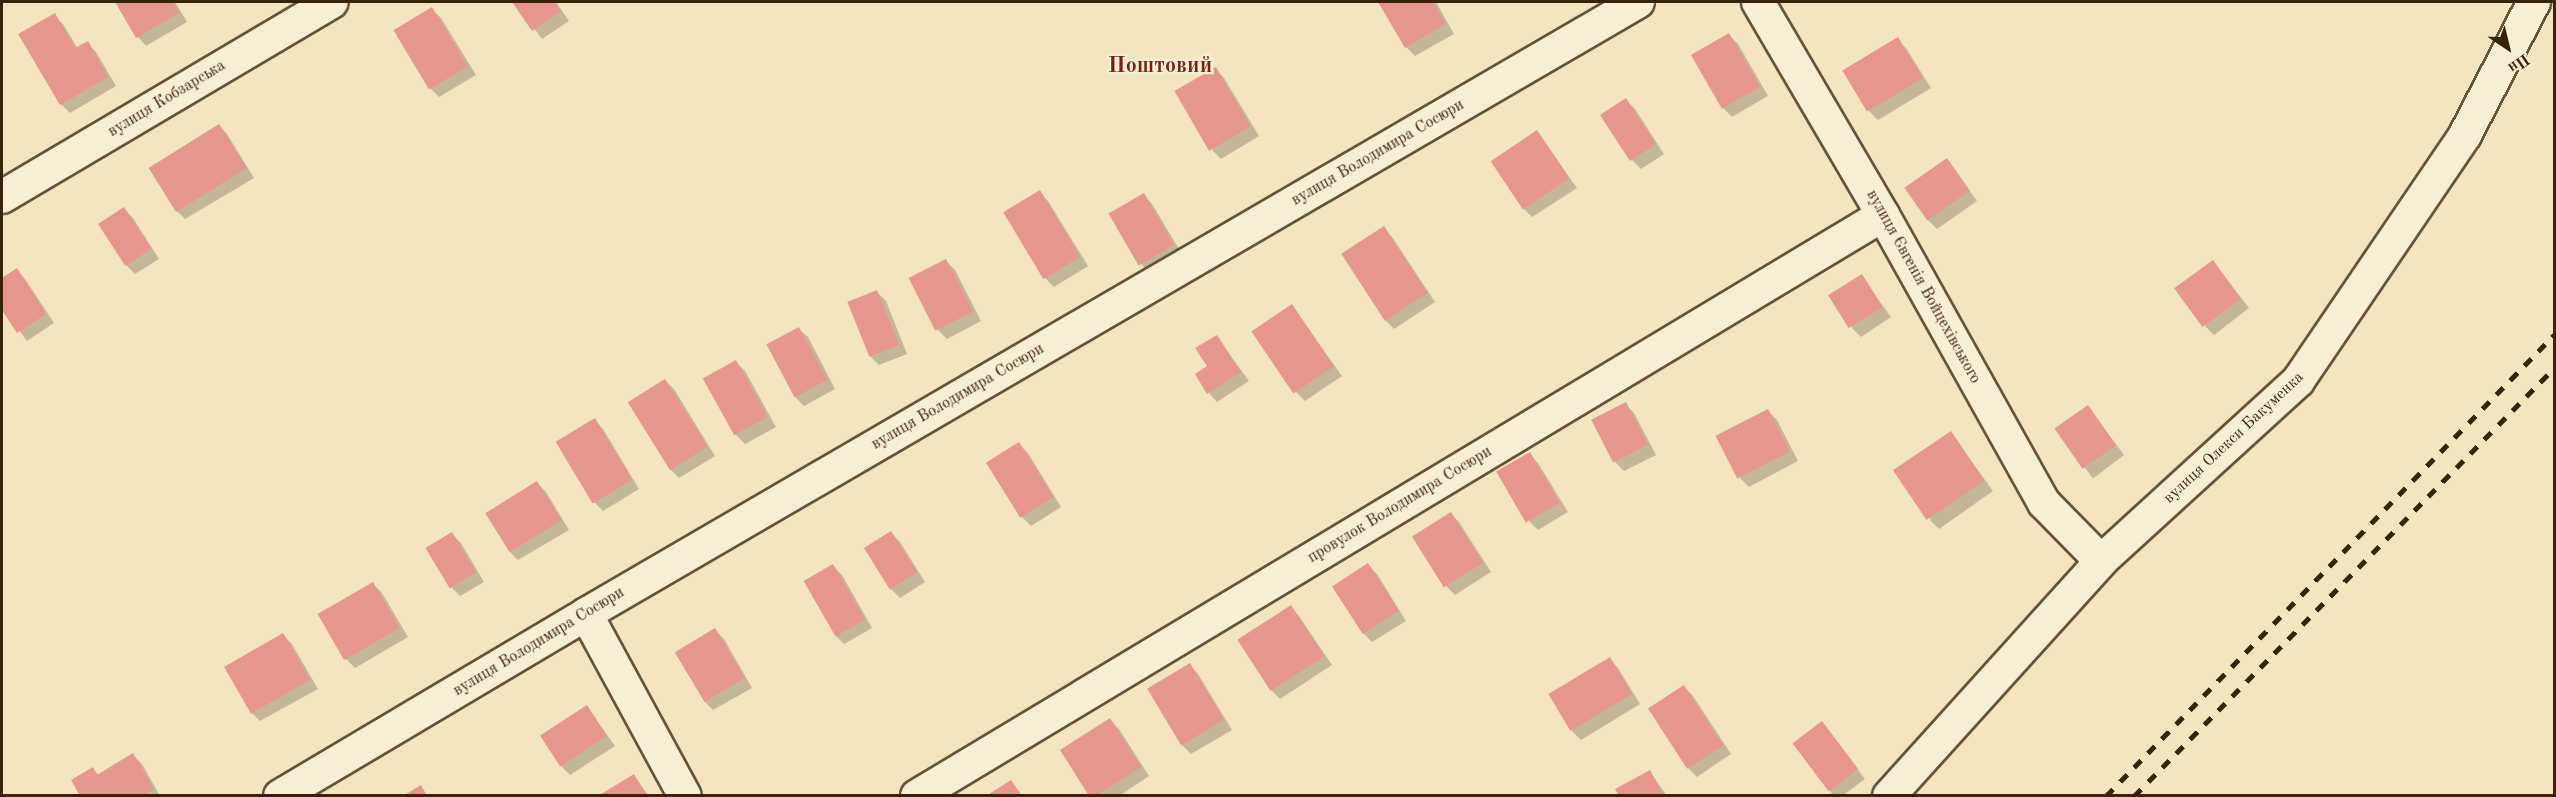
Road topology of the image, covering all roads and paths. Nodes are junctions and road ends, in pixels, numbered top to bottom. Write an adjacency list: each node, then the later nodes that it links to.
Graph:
1 (332, 2): 5 (street, вулиця Кобзарська)
2 (1638, 2): 8 (street, вулиця Володимира Сосюри)
3 (1758, 2): 6 (street, вулиця Євгенія Войцехівського)
4 (2534, 2): 7 (street, вулиця Олекси Бакуменка)
5 (2, 197)
6 (1883, 215): 7 (street, вулиця Євгенія Войцехівського); 11 (street, провулок Володимира Сосюри)
7 (2101, 561): 12 (street, вулиця Олекси Бакуменка)
8 (585, 614): 9 (street, вулиця Володимира Сосюри); 10 (street)
9 (280, 795)
10 (685, 795)
11 (917, 795)
12 (1889, 795)

